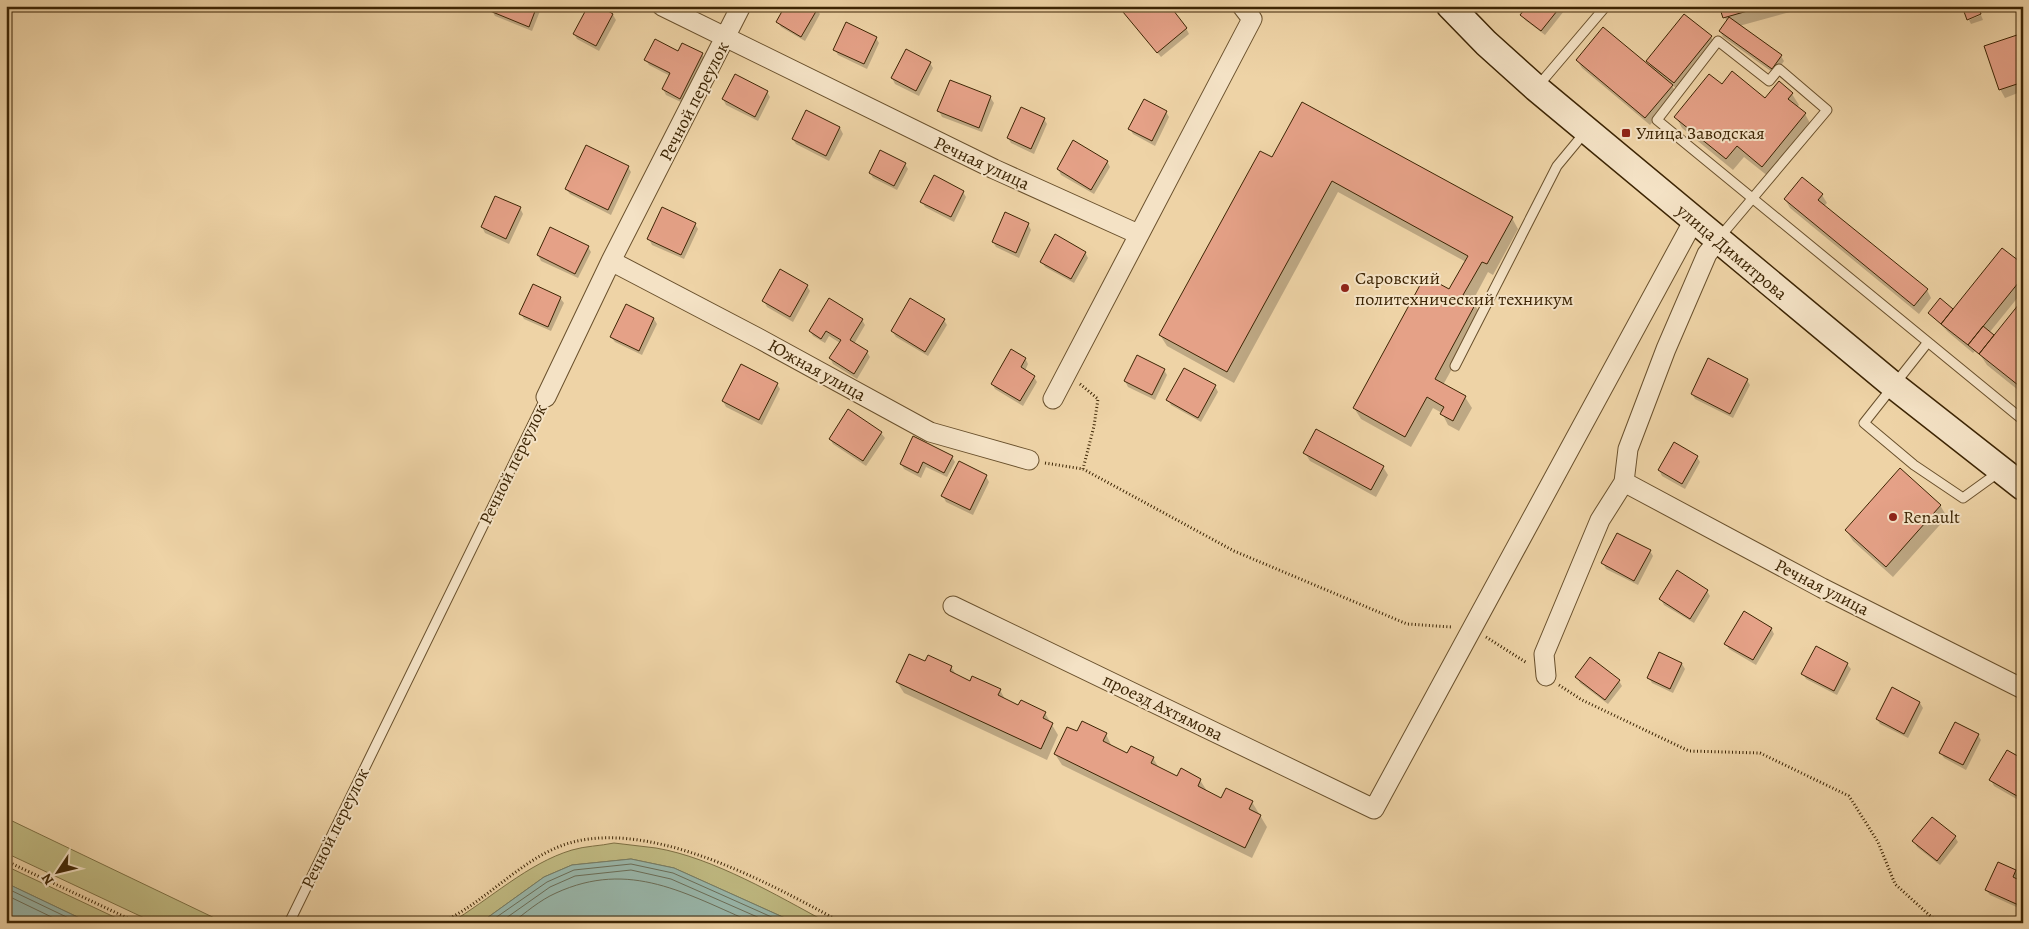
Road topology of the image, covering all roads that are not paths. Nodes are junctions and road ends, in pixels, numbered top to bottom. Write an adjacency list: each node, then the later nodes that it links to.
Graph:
1 (662, 6): 6 (street, Речная улица)
2 (741, 6): 6 (street, Речной переулок)
3 (1450, 6): 7 (street, улица Димитрова)
4 (1606, 6): 7 (lane)
5 (1247, 12): 11 (street)
6 (727, 37): 11 (street, Речная улица); 13 (street, Речной переулок)
7 (1536, 88): 8 (street, улица Димитрова)
8 (1586, 130): 10 (street, улица Димитрова); 15 (lane)
9 (1752, 199): 9 (lane); 12 (lane); 14 (lane)
10 (1694, 220): 12 (street, улица Димитрова); 24 (street, проезд Ахтямова)
11 (1138, 234): 18 (street)
12 (1718, 240): 16 (street, улица Димитрова); 22 (street)
13 (611, 261): 17 (street, Речной переулок); 20 (street, Южная улица)
14 (1928, 342): 16 (lane); 19 (lane)
15 (1455, 366)
16 (1893, 385): 21 (street, улица Димитрова); 21 (lane)
17 (546, 397): 27 (lane, Речной переулок)
18 (1053, 399)
19 (2023, 420)
20 (1029, 460)
21 (2001, 470): 23 (street, улица Димитрова)
22 (1624, 482): 25 (street); 26 (street, Речная улица)
23 (2023, 488)
24 (953, 606)
25 (1546, 676)
26 (2023, 689)
27 (289, 923)

